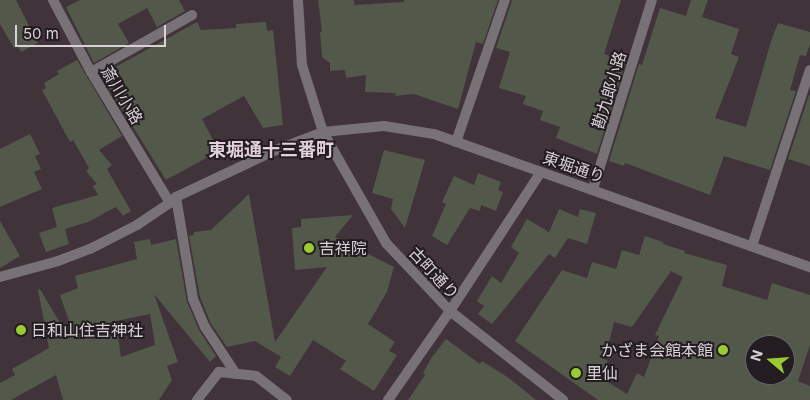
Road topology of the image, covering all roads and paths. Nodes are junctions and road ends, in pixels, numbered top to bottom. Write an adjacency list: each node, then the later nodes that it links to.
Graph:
1 (53, 0): 7 (street, 斎川小路)
2 (298, 0): 8 (street, 古町通り)
3 (505, 0): 9 (street)
4 (652, 0): 11 (street, 勘九郎小路)
5 (192, 15): 7 (street)
6 (810, 70): 13 (street)
7 (90, 72): 12 (street, 斎川小路)
8 (323, 132): 9 (street, 東堀通り); 12 (street, 東堀通り); 16 (street, 古町通り)
9 (456, 142): 10 (street, 東堀通り)
10 (541, 172): 11 (street, 東堀通り); 16 (street)
11 (593, 189): 13 (street, 東堀通り)
12 (173, 200): 15 (street, 東堀通り); 17 (street)
13 (752, 246): 14 (street, 東堀通り)
14 (810, 267)
15 (0, 277)
16 (450, 311): 20 (street); 21 (street, 古町通り)
17 (236, 374): 18 (street); 19 (street)
18 (197, 400)
19 (286, 400)
20 (388, 400)
21 (563, 400)

